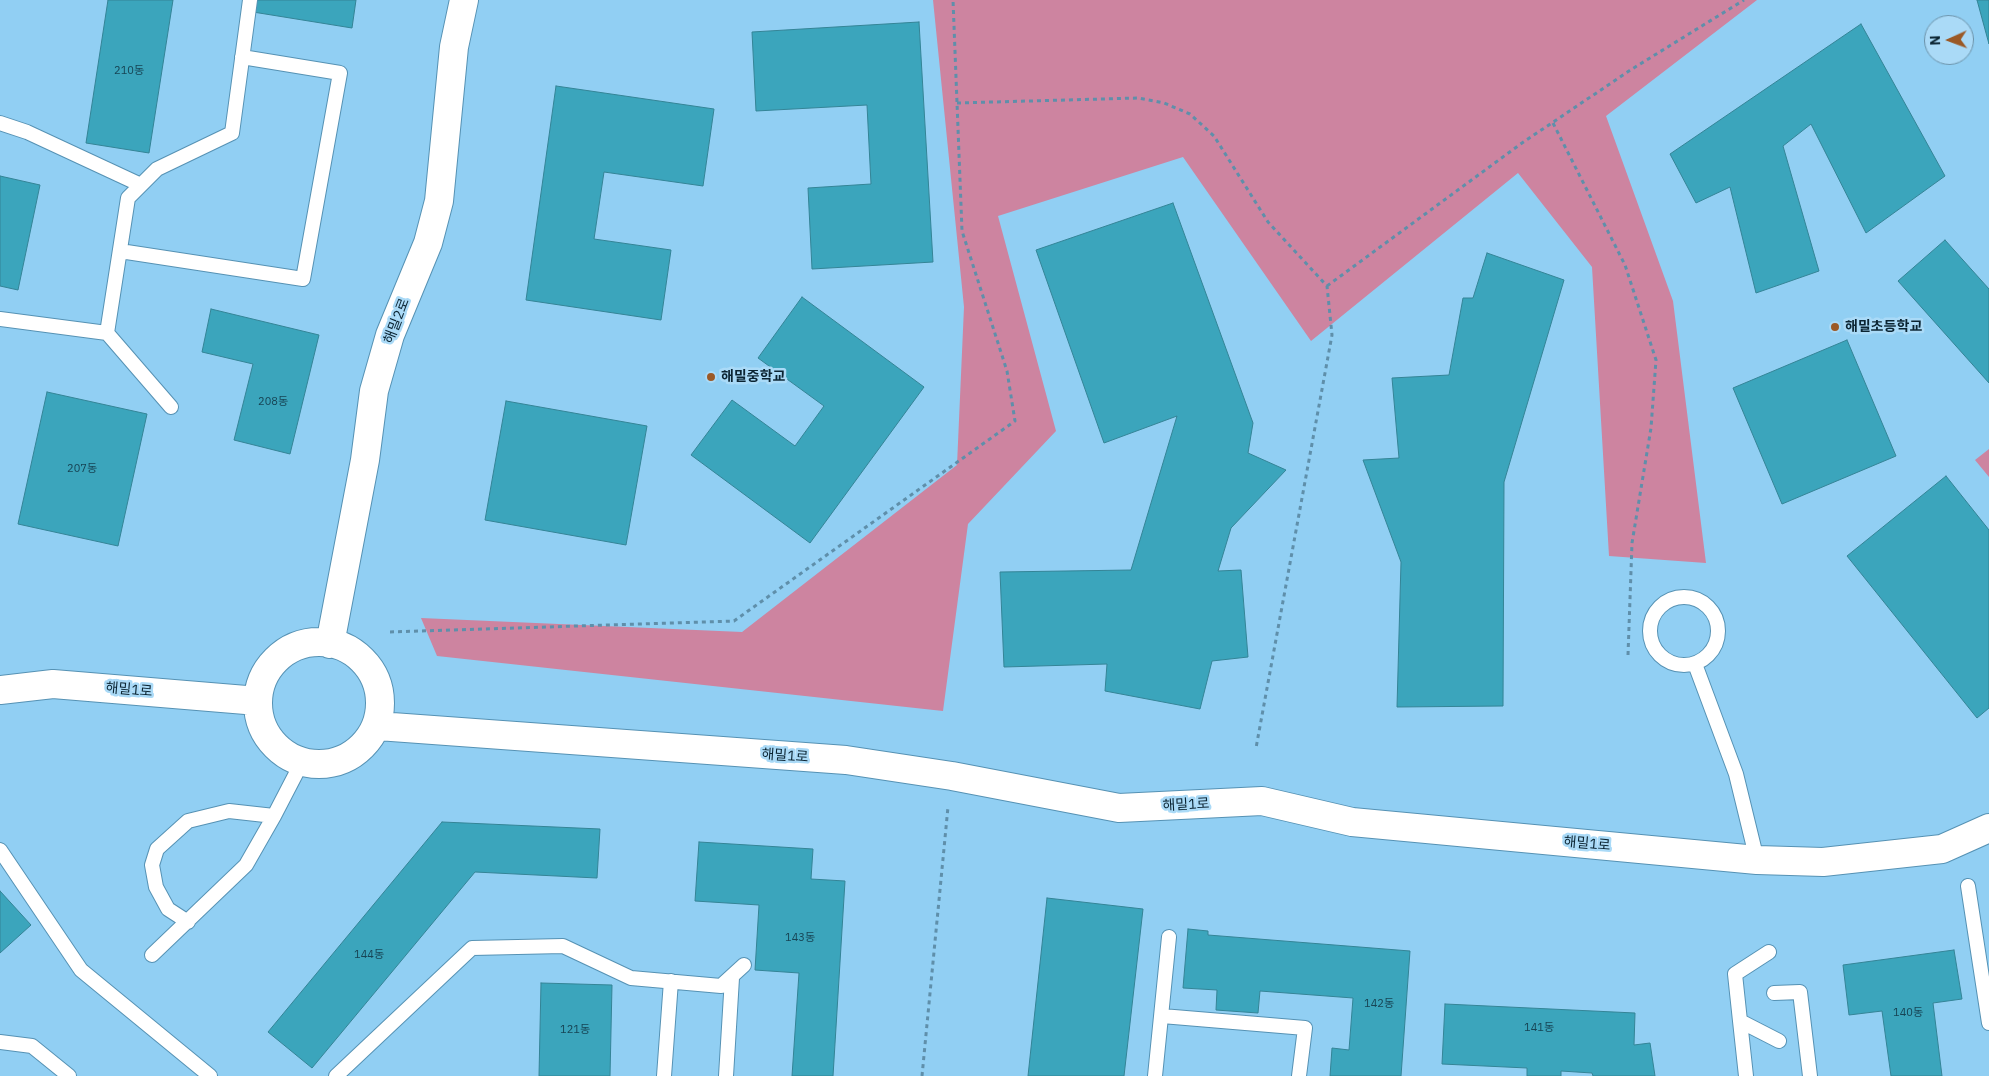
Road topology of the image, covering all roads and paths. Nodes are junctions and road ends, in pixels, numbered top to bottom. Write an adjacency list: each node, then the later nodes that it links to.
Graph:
1 (250, 0): 5 (lane)
2 (464, 0): 16 (street, 해밀2로)
3 (953, 0): 6 (path)
4 (1744, 0): 7 (path)
5 (242, 57): 9 (lane); 10 (lane)
6 (957, 103): 11 (path); 15 (path)
7 (1553, 123): 11 (path); 17 (path)
8 (0, 124): 9 (lane)
9 (141, 185): 10 (lane)
10 (120, 251): 13 (lane)
11 (1328, 286): 22 (path)
12 (0, 319): 13 (lane)
13 (107, 333): 14 (lane)
14 (171, 407)
15 (390, 632)
16 (330, 644): 20 (street); 21 (street)
17 (1628, 655)
18 (1695, 664): 18 (lane); 28 (lane)
19 (0, 690): 20 (street, 해밀1로)
20 (258, 701): 23 (street)
21 (378, 726): 23 (street); 24 (street, 해밀1로)
22 (1256, 748)
23 (302, 762): 25 (lane)
24 (952, 776): 28 (street, 해밀1로); 49 (path)
25 (274, 816): 30 (lane); 30 (lane)
26 (1989, 828): 28 (street, 해밀1로)
27 (0, 850): 45 (lane)
28 (1757, 860)
29 (1968, 886): 38 (lane)
30 (188, 922): 33 (lane)
31 (1169, 937): 39 (lane)
32 (1769, 952): 40 (lane)
33 (152, 955)
34 (744, 965): 35 (lane)
35 (732, 978): 36 (lane); 48 (lane)
36 (671, 981): 46 (lane); 47 (lane)
37 (1774, 993): 53 (lane)
38 (1988, 1005): 41 (lane)
39 (1162, 1016): 50 (lane); 51 (lane)
40 (1740, 1021): 42 (lane); 52 (lane)
41 (1989, 1023)
42 (1779, 1041)
43 (0, 1042): 44 (lane)
44 (68, 1076)
45 (210, 1076)
46 (336, 1076)
47 (664, 1076)
48 (726, 1076)
49 (922, 1076)
50 (1154, 1076)
51 (1300, 1076)
52 (1746, 1076)
53 (1810, 1076)

